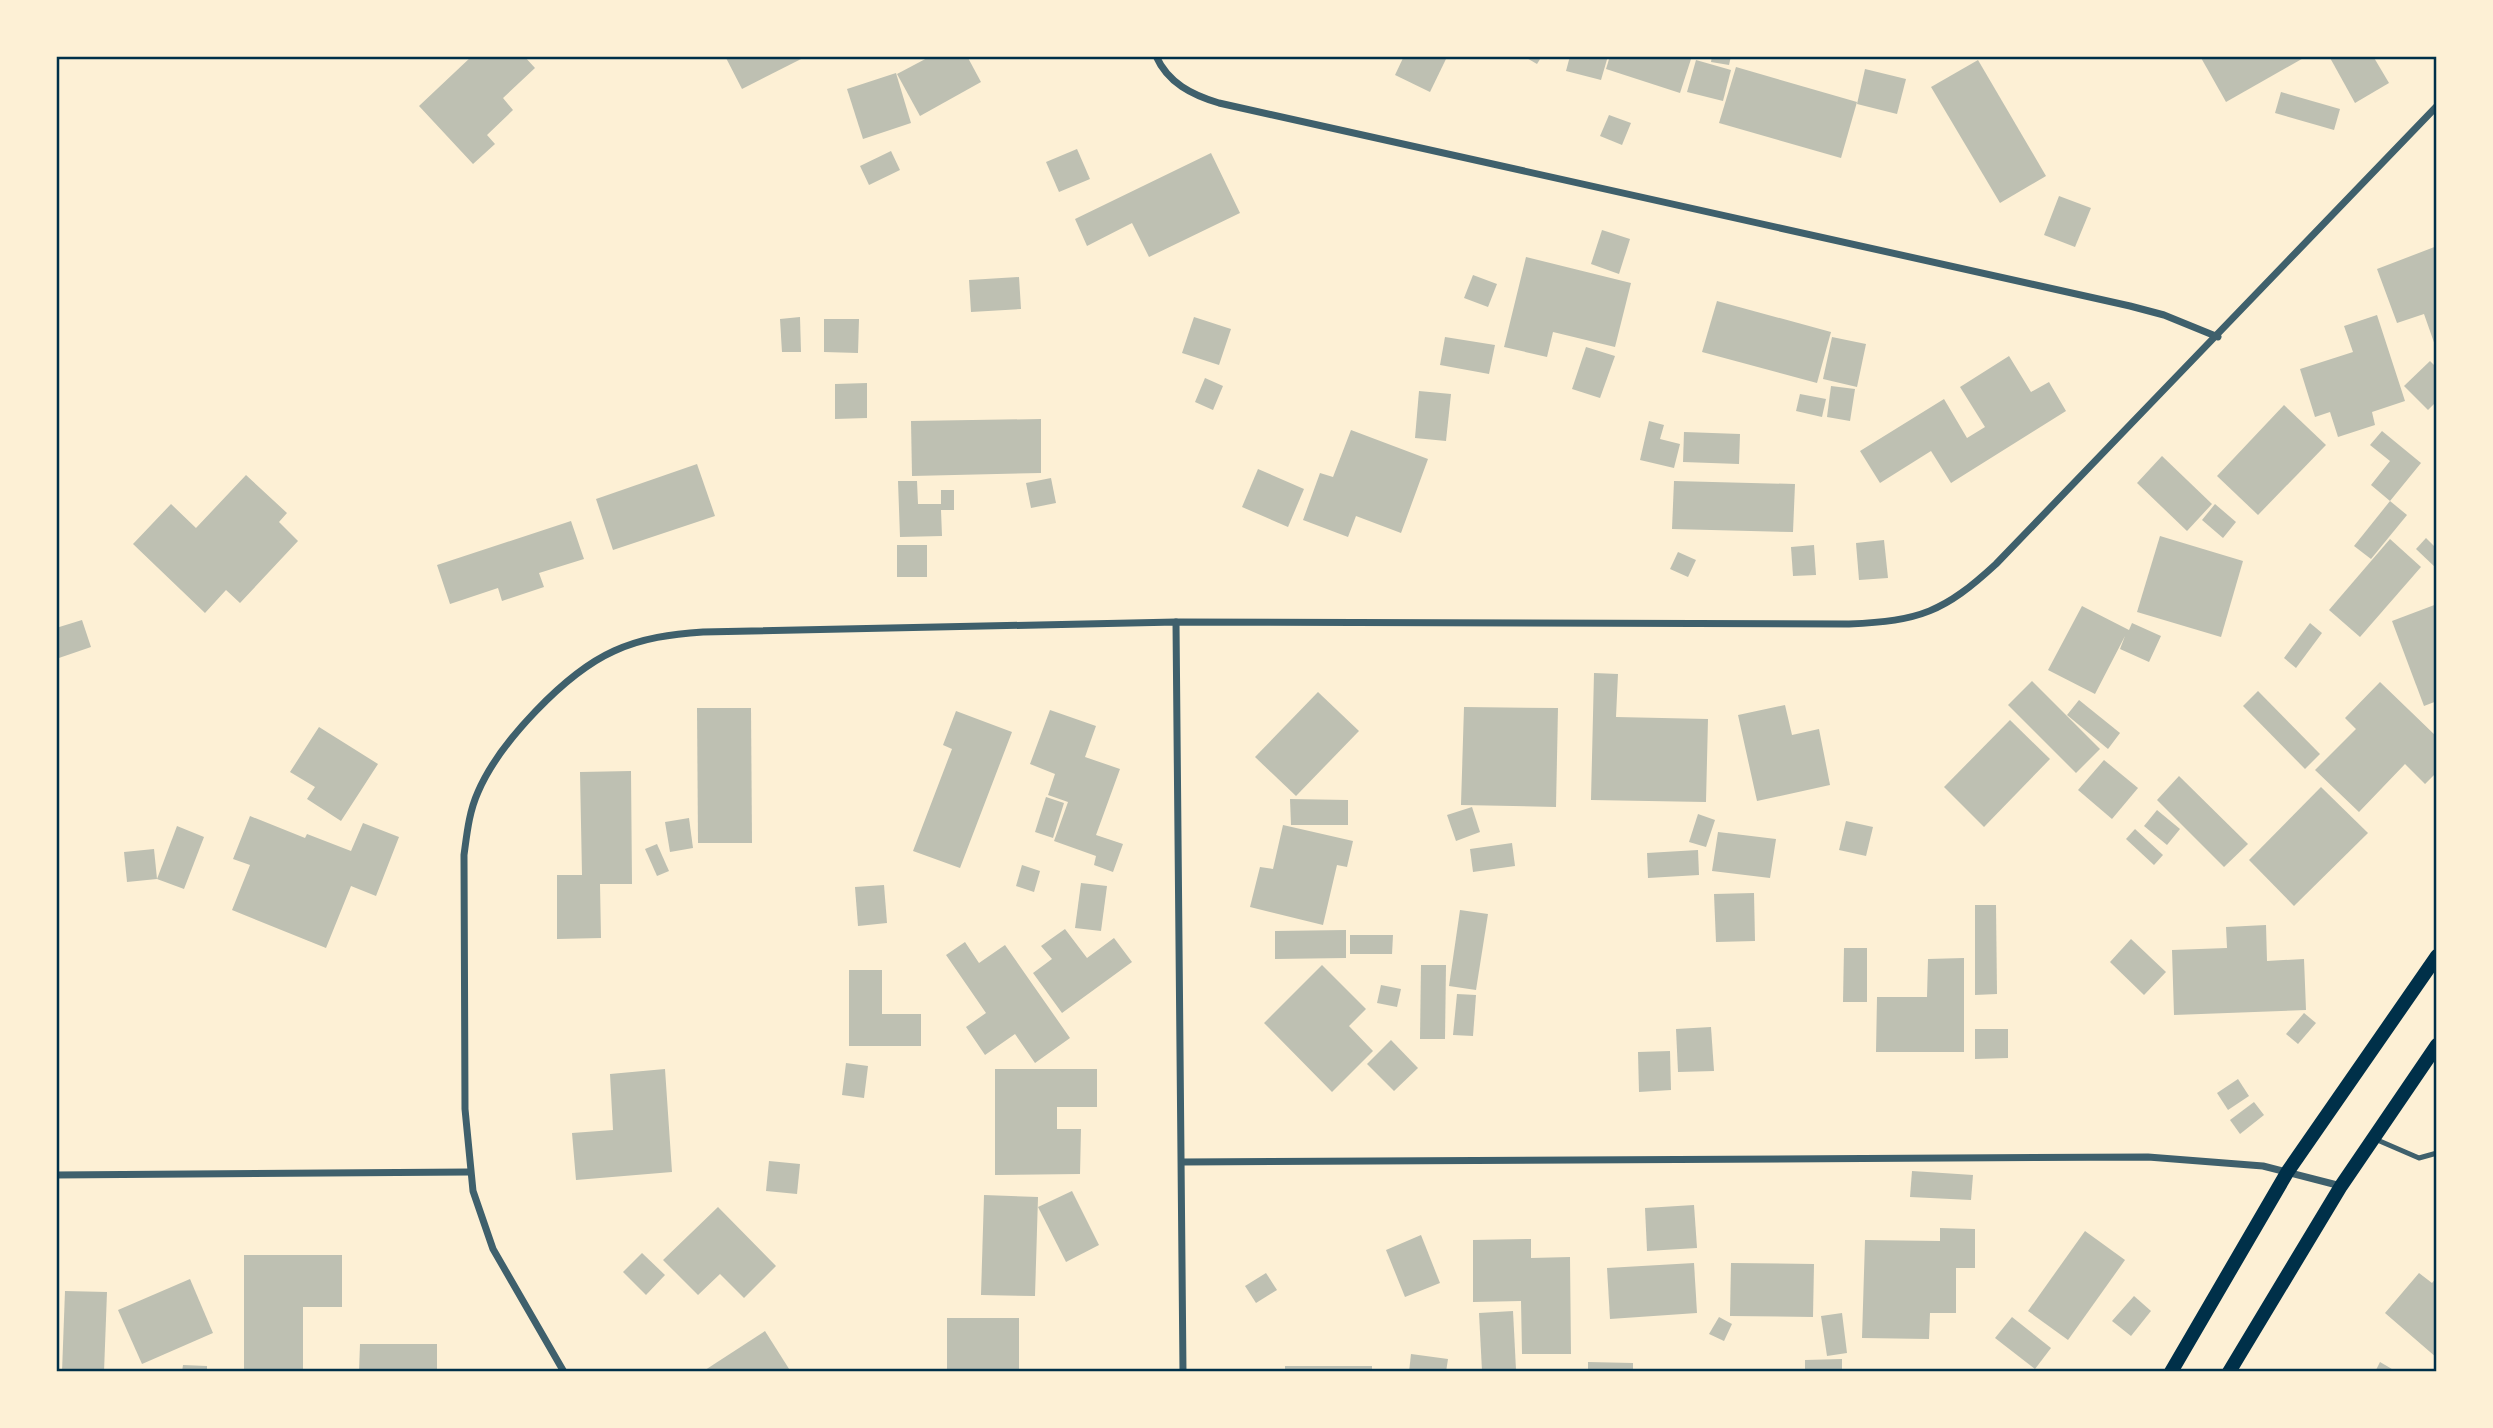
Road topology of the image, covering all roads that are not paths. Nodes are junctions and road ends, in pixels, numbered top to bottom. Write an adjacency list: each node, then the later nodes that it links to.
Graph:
1 (1156, 56): 3 (street)
2 (2437, 106): 3 (street)
3 (2218, 337): 4 (street)
4 (1176, 622): 9 (street); 11 (street)
5 (2437, 957): 10 (main road)
6 (2437, 1045): 7 (main road)
7 (2373, 1138): 8 (lane); 13 (main road)
8 (2437, 1153)
9 (1183, 1162): 10 (street); 15 (street)
10 (2288, 1171): 13 (street); 16 (main road)
11 (470, 1172): 12 (street); 14 (street)
12 (56, 1175)
13 (2341, 1186): 17 (main road)
14 (564, 1372)
15 (1183, 1372)
16 (2171, 1372)
17 (2229, 1372)

